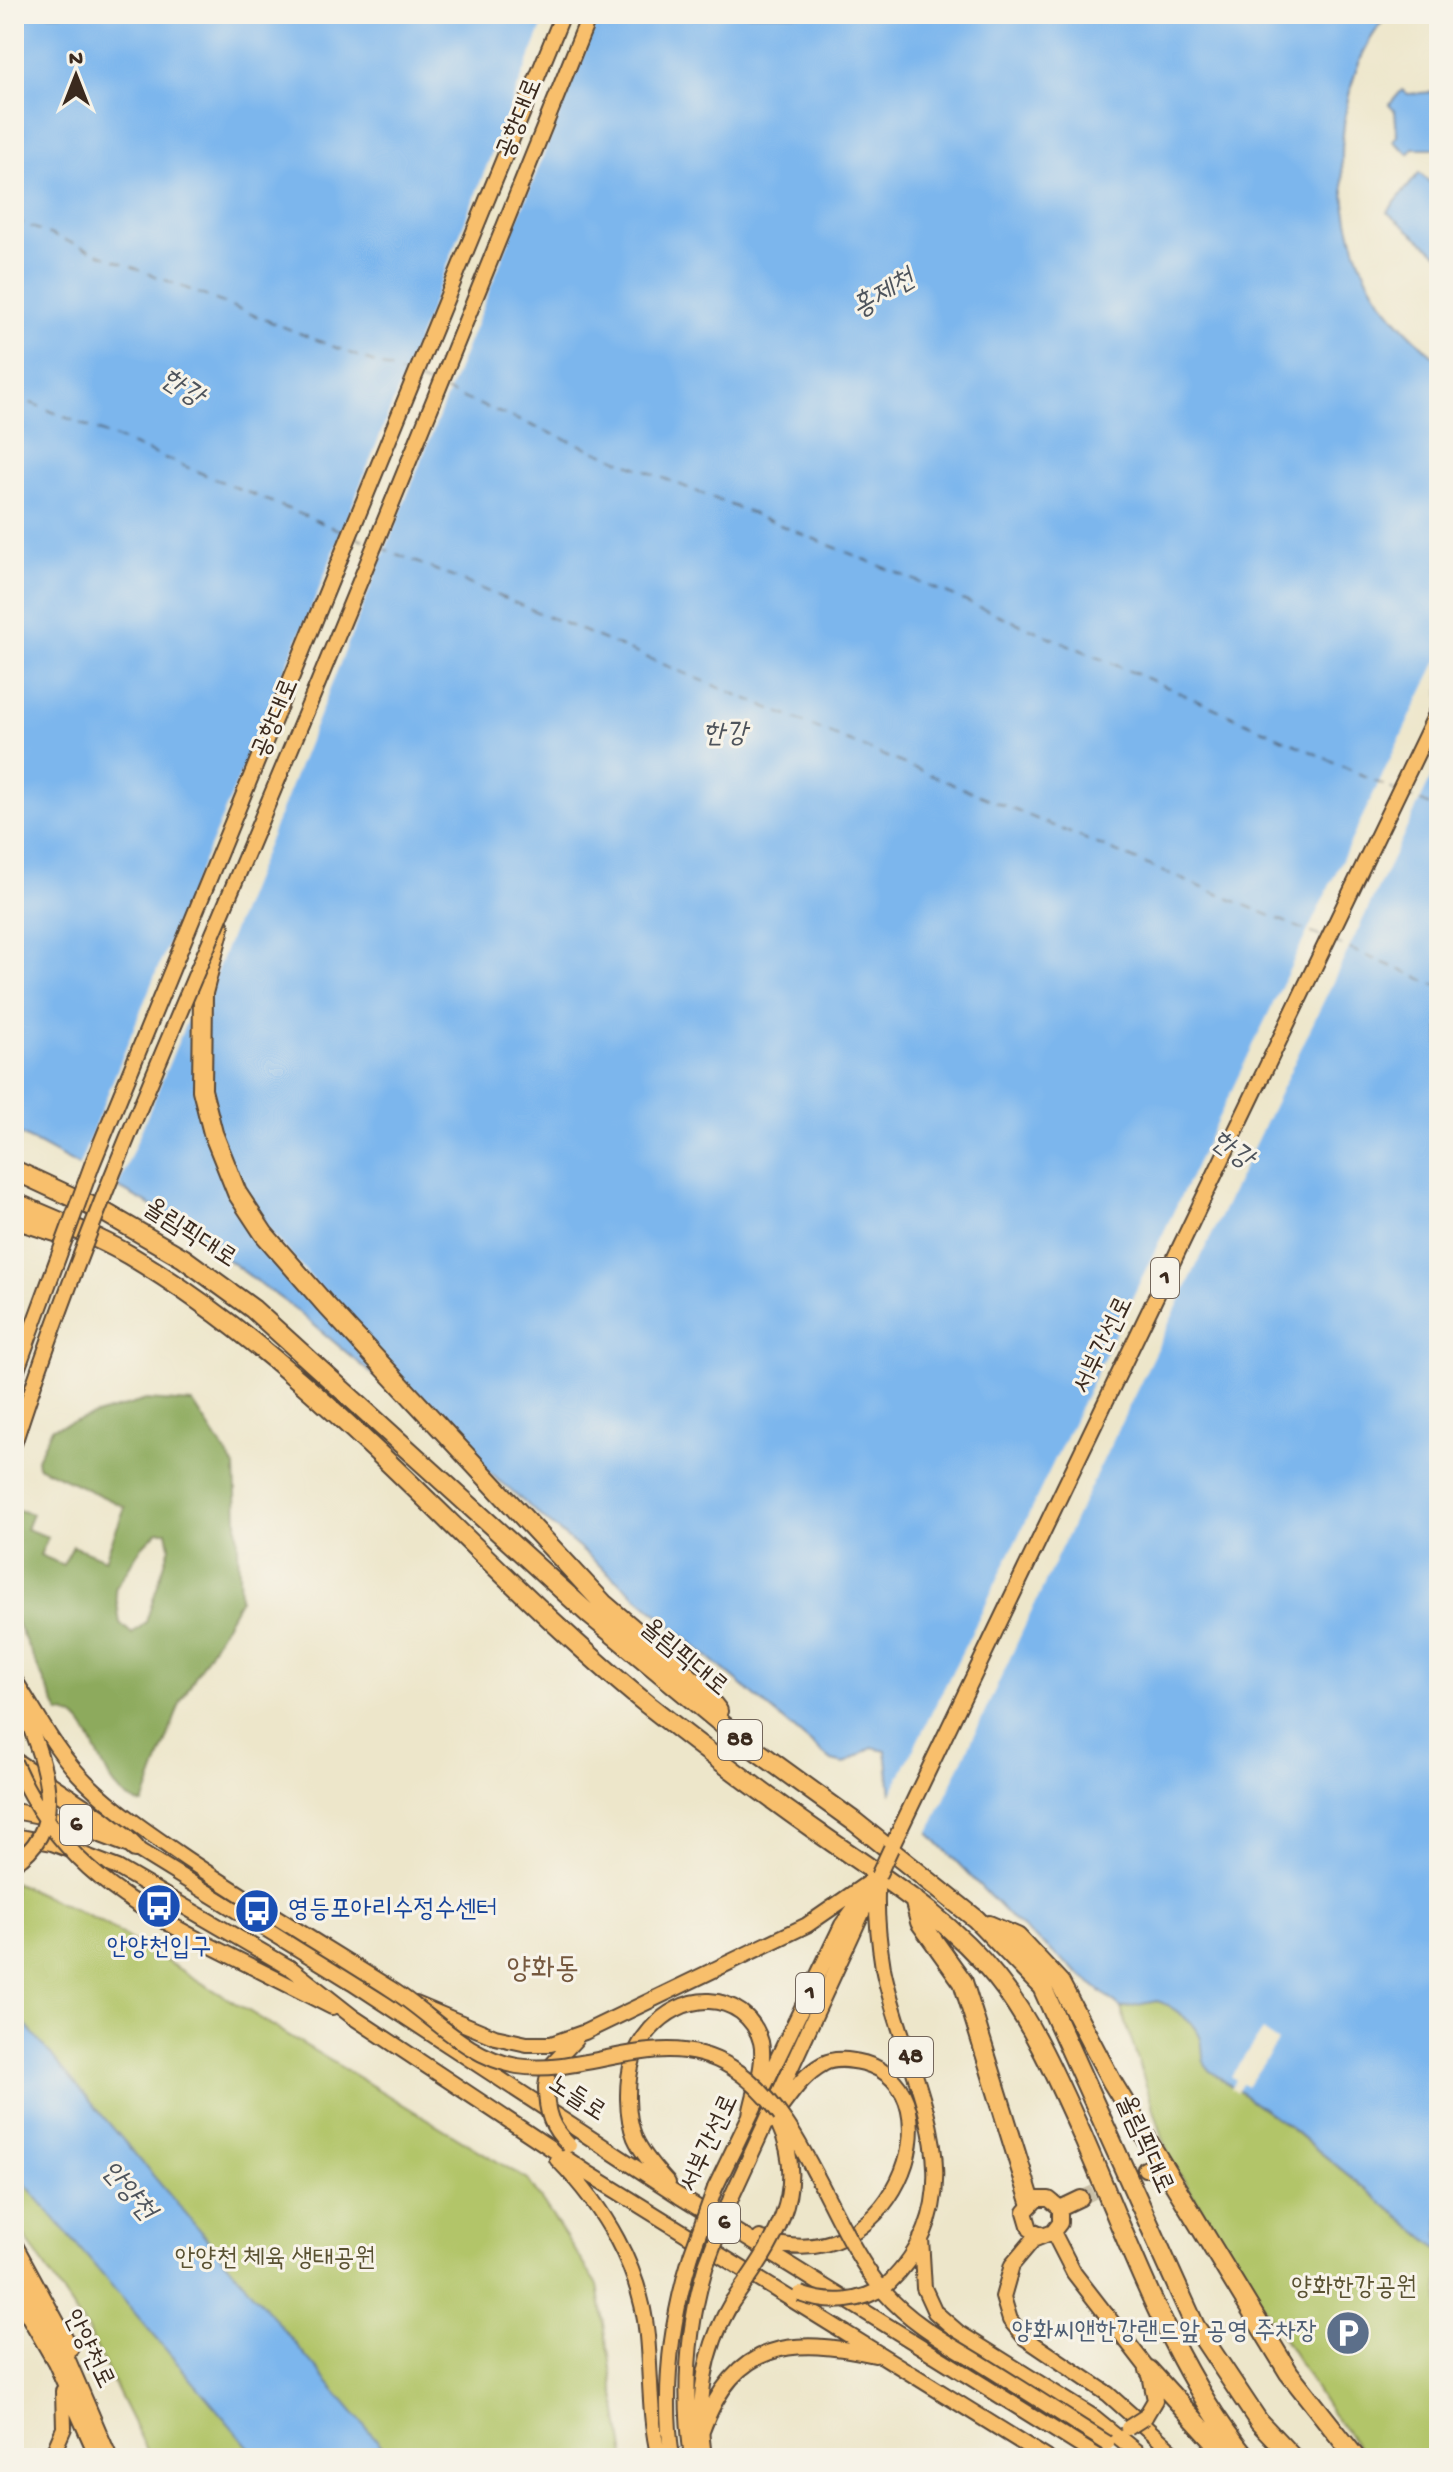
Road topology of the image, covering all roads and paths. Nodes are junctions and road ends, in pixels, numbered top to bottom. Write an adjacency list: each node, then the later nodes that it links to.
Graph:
1 (563, 14): 9 (main road, 공항대로, bridge)
2 (590, 14): 4 (main road, 공항대로, bridge)
3 (1439, 708): 18 (main road, 서부간선로 / 1, bridge)
4 (226, 905): 10 (main road, 공항대로, bridge); 12 (highway, bridge)
5 (14, 1170): 12 (highway, 올림픽대로 / 88)
6 (14, 1202): 8 (highway, 올림픽대로 / 88)
7 (14, 1219): 8 (highway)
8 (130, 1256): 19 (highway, 올림픽대로 / 88)
9 (14, 1378)
10 (14, 1444)
11 (14, 1681): 17 (main road, bridge); 25 (main road, bridge)
12 (739, 1738): 20 (highway, 올림픽대로 / 88)
13 (14, 1762): 16 (highway); 22 (main road, bridge)
14 (14, 1811): 16 (main road, 노들로 / 6)
15 (14, 1836): 22 (main road, 노들로 / 6)
16 (135, 1848): 21 (main road, 노들로 / 6)
17 (15, 1863)
18 (878, 1876): 23 (main road); 24 (main road, 서부간선로 / 1); 25 (main road, 서부간선로 / 1); 34 (main road, 48)
19 (914, 1899): 30 (highway); 59 (highway, 올림픽대로 / 88)
20 (976, 1919): 60 (highway, 올림픽대로 / 88); 61 (highway)
21 (352, 1982): 23 (main road); 28 (main road, 노들로 / 6)
22 (353, 2017): 26 (main road, 노들로 / 6)
23 (585, 2032): 27 (main road, bridge)
24 (750, 2115): 28 (main road, bridge); 50 (main road, 서부간선로 / 1, bridge)
25 (771, 2116): 32 (main road); 45 (main road, bridge); 51 (main road, 서부간선로 / 1, bridge); 55 (main road, bridge)
26 (537, 2139): 27 (main road, 노들로 / 6); 49 (main road)
27 (591, 2175): 38 (main road, 노들로 / 6)
28 (679, 2196): 32 (main road, 노들로 / 6)
29 (1081, 2198): 31 (main road)
30 (1031, 2202): 31 (main road); 33 (main road)
31 (1060, 2208): 33 (main road)
32 (728, 2225): 54 (main road, 노들로 / 6)
33 (1047, 2233): 41 (main road); 57 (main road)
34 (921, 2238): 38 (main road, 48, bridge); 44 (main road)
35 (14, 2243): 43 (main road)
36 (14, 2254): 39 (main road)
37 (14, 2265): 39 (main road, 안양천로)
38 (740, 2265): 40 (main road, 노들로 / 6)
39 (19, 2286): 42 (main road, 안양천로); 43 (main road, 안양천로)
40 (887, 2358): 45 (main road); 53 (main road, 노들로 / 6)
41 (1149, 2370): 44 (main road, bridge); 58 (highway)
42 (61, 2375): 46 (main road); 47 (main road, 안양천로)
43 (76, 2379): 48 (main road, 안양천로)
44 (1095, 2418): 56 (main road)
45 (702, 2431): 52 (main road)
46 (51, 2458)
47 (98, 2458)
48 (110, 2458)
49 (659, 2458)
50 (672, 2458)
51 (692, 2458)
52 (704, 2458)
53 (1047, 2458)
54 (1100, 2458)
55 (1129, 2458)
56 (1144, 2458)
57 (1180, 2458)
58 (1229, 2458)
59 (1246, 2458)
60 (1293, 2458)
61 (1356, 2458)

